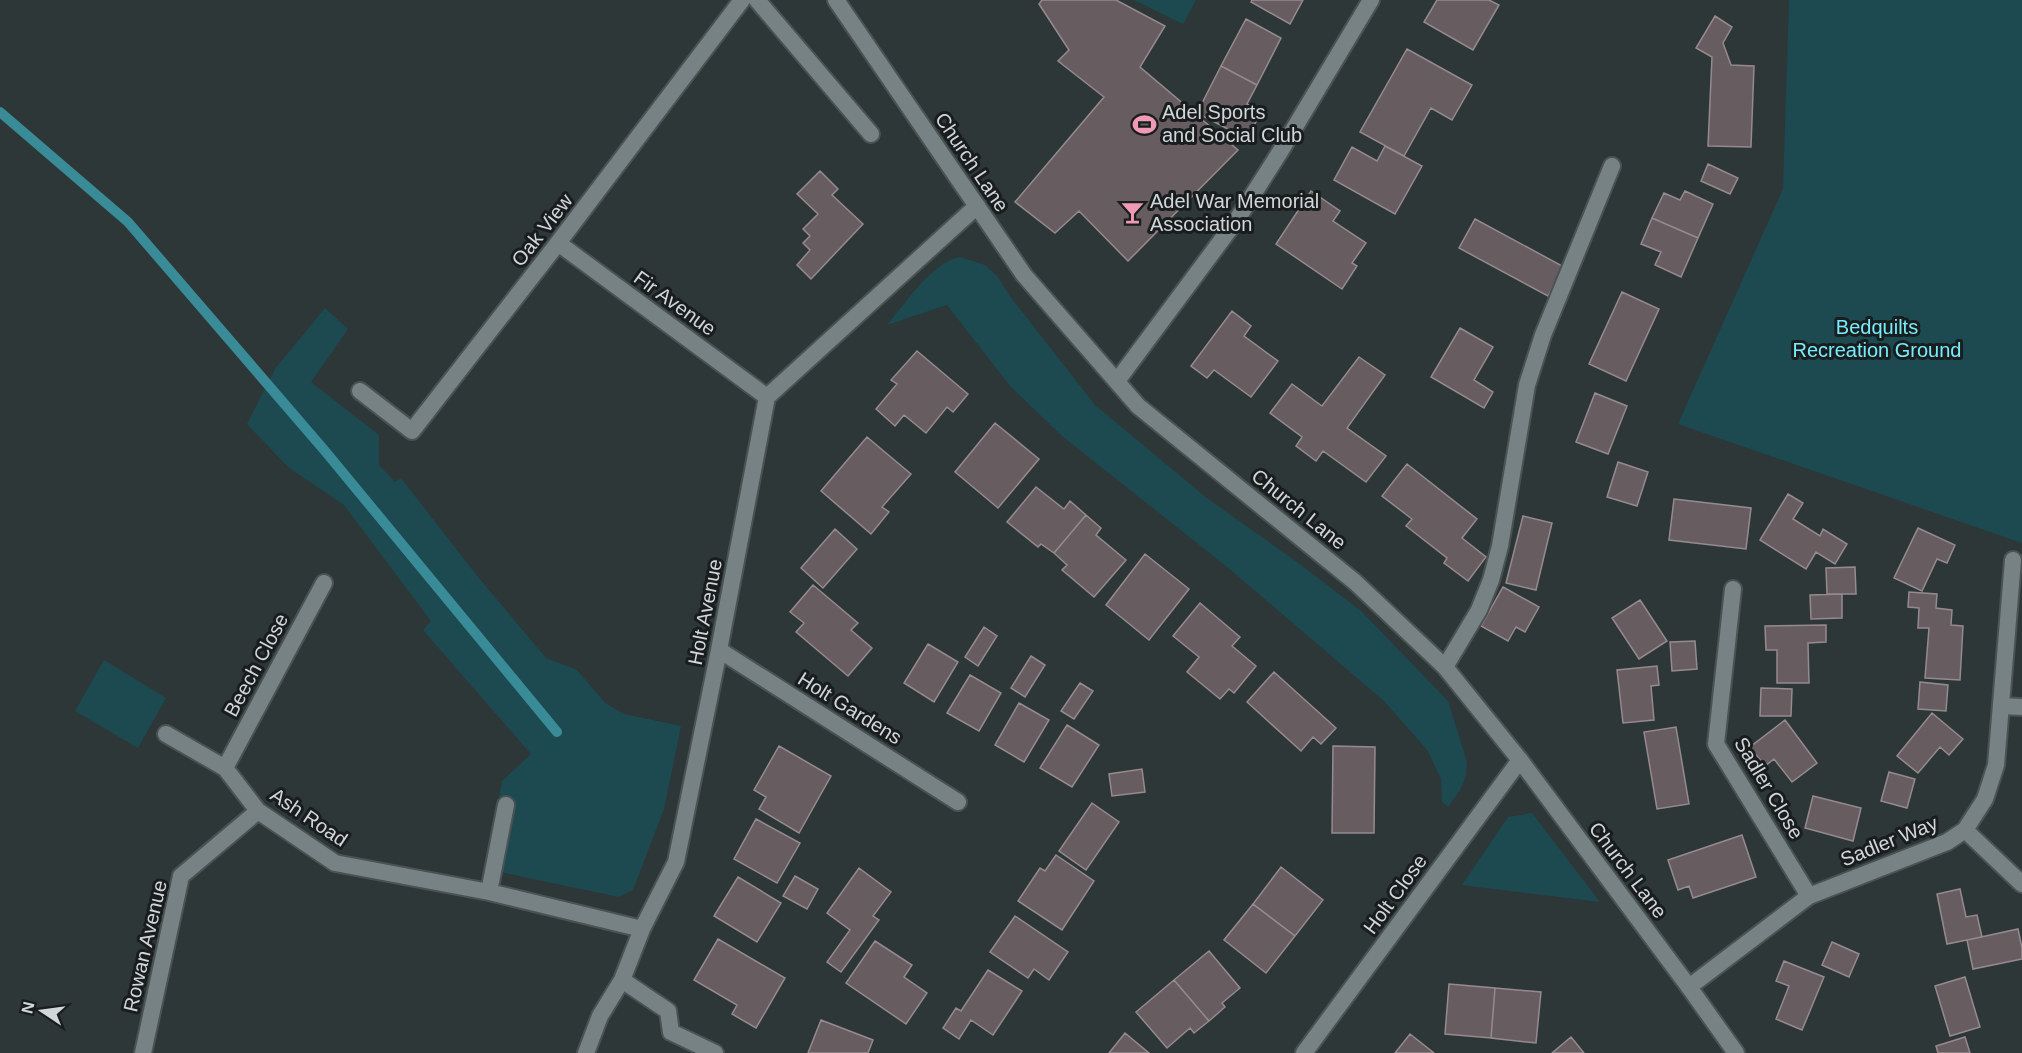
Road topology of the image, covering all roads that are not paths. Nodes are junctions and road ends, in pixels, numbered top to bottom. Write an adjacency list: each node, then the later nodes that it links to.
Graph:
1 (742, 0): 8 (street, Oak View)
2 (757, 0): 5 (street)
3 (836, 0): 7 (street, Church Lane)
4 (1371, 0): 9 (street)
5 (871, 134)
6 (1612, 166): 16 (street)
7 (977, 206): 9 (street, Church Lane); 11 (street)
8 (558, 243): 10 (street, Oak View); 11 (street, Fir Avenue)
9 (1117, 381): 16 (street, Church Lane)
10 (360, 391)
11 (767, 397): 15 (street, Holt Avenue)
12 (2013, 560): 17 (street, Sadler Way)
13 (324, 583): 21 (street, Beech Close)
14 (1732, 589): 28 (street, Sadler Close)
15 (719, 650): 22 (street, Holt Gardens); 29 (street, Holt Avenue)
16 (1445, 667): 20 (street, Church Lane)
17 (2001, 706): 18 (street); 25 (street, Sadler Way)
18 (2022, 707)
19 (166, 734): 21 (street, Ash Road)
20 (1520, 760): 31 (street, Church Lane); 35 (street, Holt Close)
21 (225, 768): 24 (street, Ash Road)
22 (958, 802)
23 (506, 805): 27 (street)
24 (258, 811): 27 (street, Ash Road); 32 (street, Rowan Avenue)
25 (1965, 830): 26 (street); 28 (street, Sadler Way)
26 (2022, 884)
27 (489, 892): 29 (street, Ash Road)
28 (1809, 896): 31 (street, Sadler Way)
29 (642, 929): 30 (street, Holt Avenue)
30 (622, 980): 33 (street); 34 (street)
31 (1689, 987): 36 (street, Church Lane)
32 (143, 1053)
33 (586, 1053)
34 (715, 1053)
35 (1304, 1053)
36 (1736, 1053)

